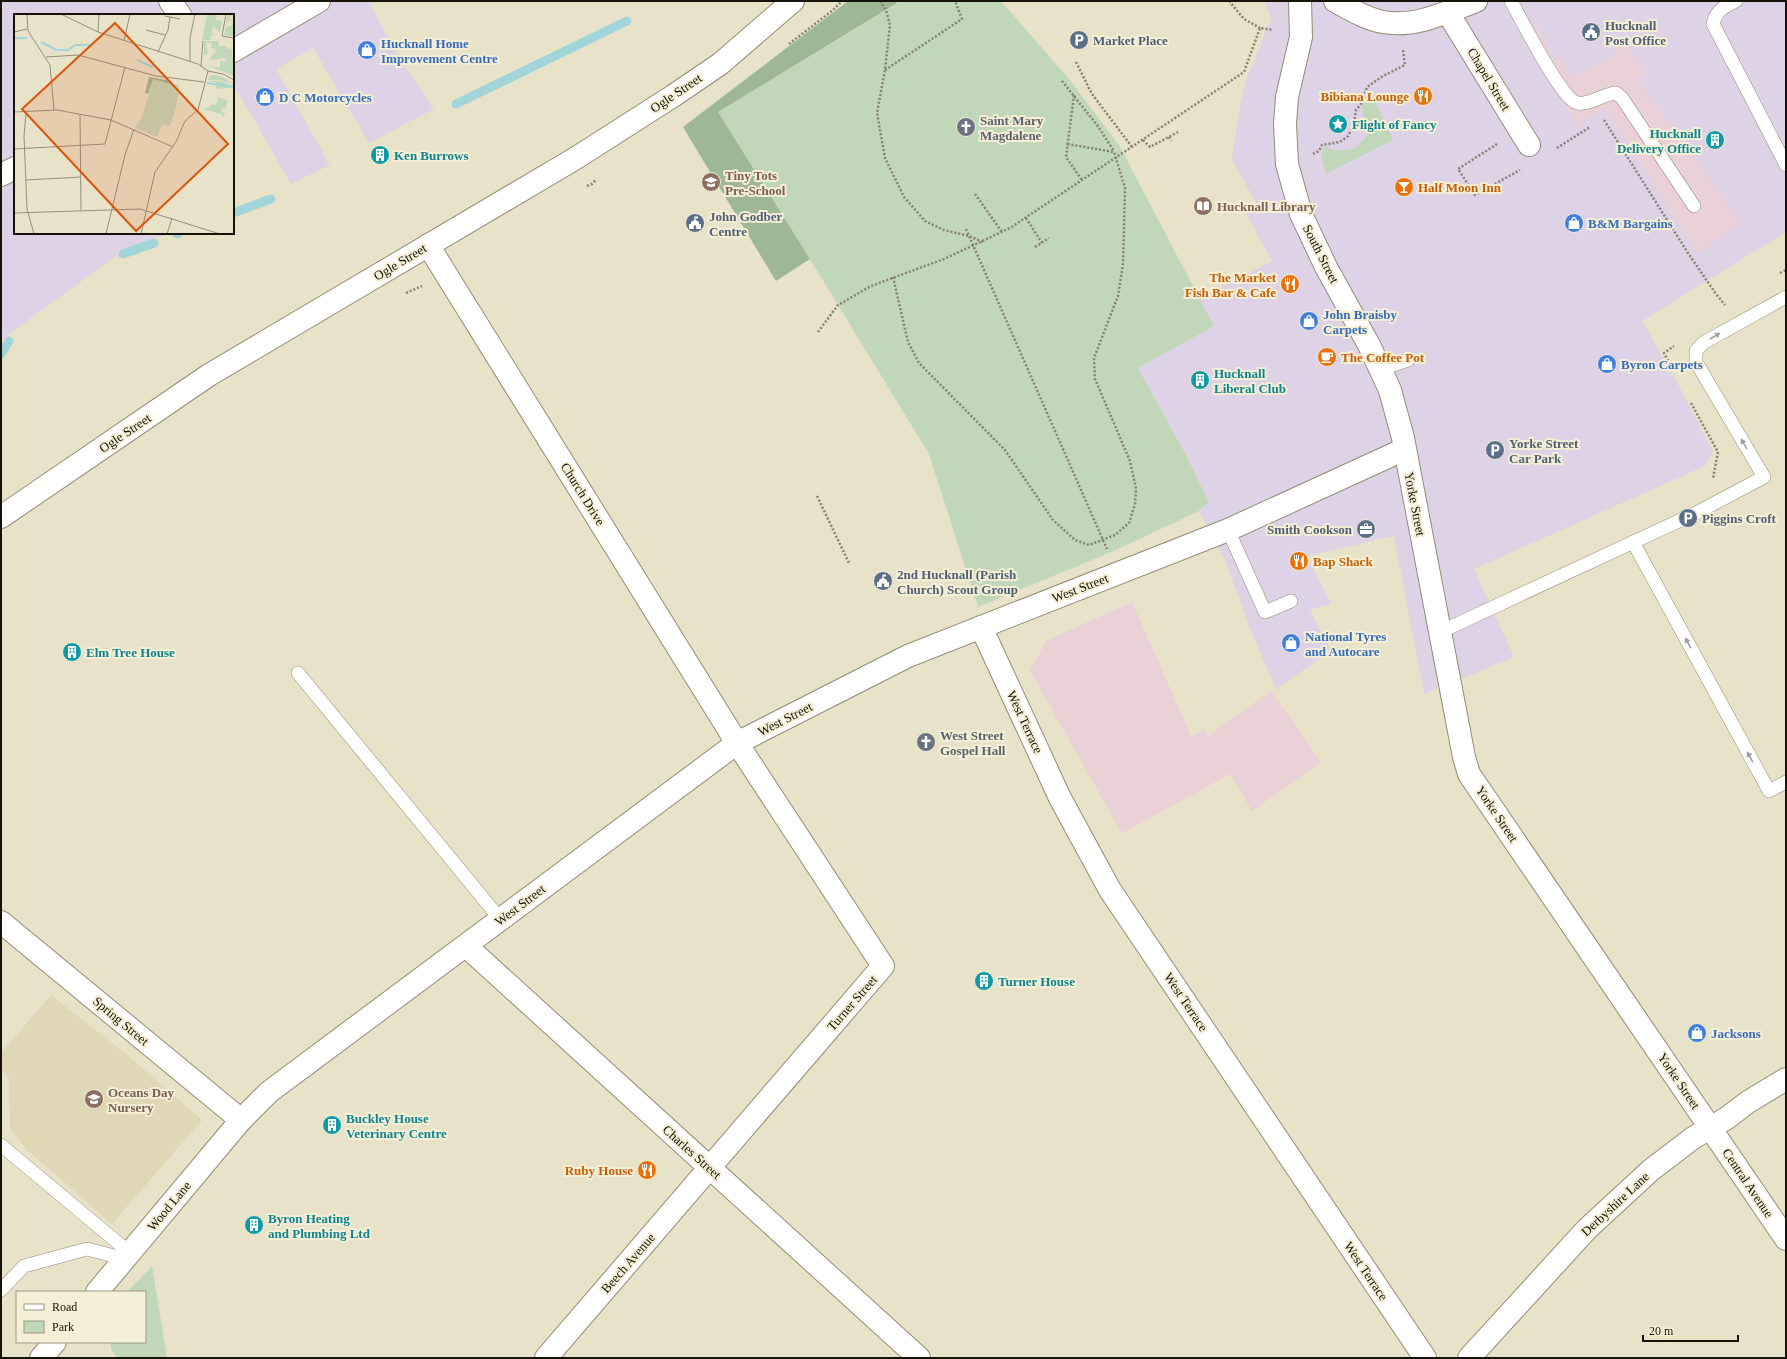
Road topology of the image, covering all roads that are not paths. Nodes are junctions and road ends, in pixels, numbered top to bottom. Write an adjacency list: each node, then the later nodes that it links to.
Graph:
1 (170, 1): 10 (street)
2 (320, 1): 11 (street)
3 (1300, 1): 20 (street, South Street)
4 (1335, 1): 9 (street)
5 (1476, 1): 9 (street)
6 (1511, 1): 16 (lane)
7 (1736, 1): 13 (lane)
8 (787, 3): 17 (street, Ogle Street)
9 (1448, 13): 12 (street, Chapel Street)
10 (179, 14)
11 (234, 51)
12 (1524, 137)
13 (1786, 165)
14 (14, 168): 15 (street)
15 (1, 175)
16 (1694, 206)
17 (428, 245): 22 (street, Ogle Street); 29 (street, Church Drive)
18 (1786, 297): 24 (lane, one-way to 18)
19 (1408, 360): 20 (lane)
20 (1381, 369): 21 (street, South Street)
21 (1405, 449): 23 (street, West Street); 27 (street, Yorke Street)
22 (1, 517)
23 (1228, 530): 25 (lane); 26 (street, West Street)
24 (1633, 542): 27 (lane); 30 (lane, one-way to 24)
25 (1291, 601)
26 (981, 627): 29 (street, West Street); 45 (street, West Terrace)
27 (1440, 632): 36 (street, Yorke Street)
28 (298, 673): 31 (lane)
29 (737, 743): 31 (street, West Street); 38 (street, Turner Street)
30 (1786, 782)
31 (501, 920): 33 (street, West Street)
32 (1, 922): 35 (street, Spring Street)
33 (466, 946): 35 (street, West Street); 38 (street, Charles Street)
34 (1786, 1079): 36 (street, Derbyshire Lane)
35 (241, 1120): 40 (street, Wood Lane)
36 (1711, 1128): 39 (street, Central Avenue); 46 (street, Derbyshire Lane)
37 (1, 1145): 40 (lane)
38 (710, 1168): 43 (street, Beech Avenue); 44 (street, Charles Street)
39 (1786, 1239)
40 (128, 1256): 41 (lane); 42 (street, Wood Lane)
41 (1, 1290)
42 (98, 1291)
43 (546, 1358)
44 (919, 1358)
45 (1425, 1358)
46 (1469, 1358)

